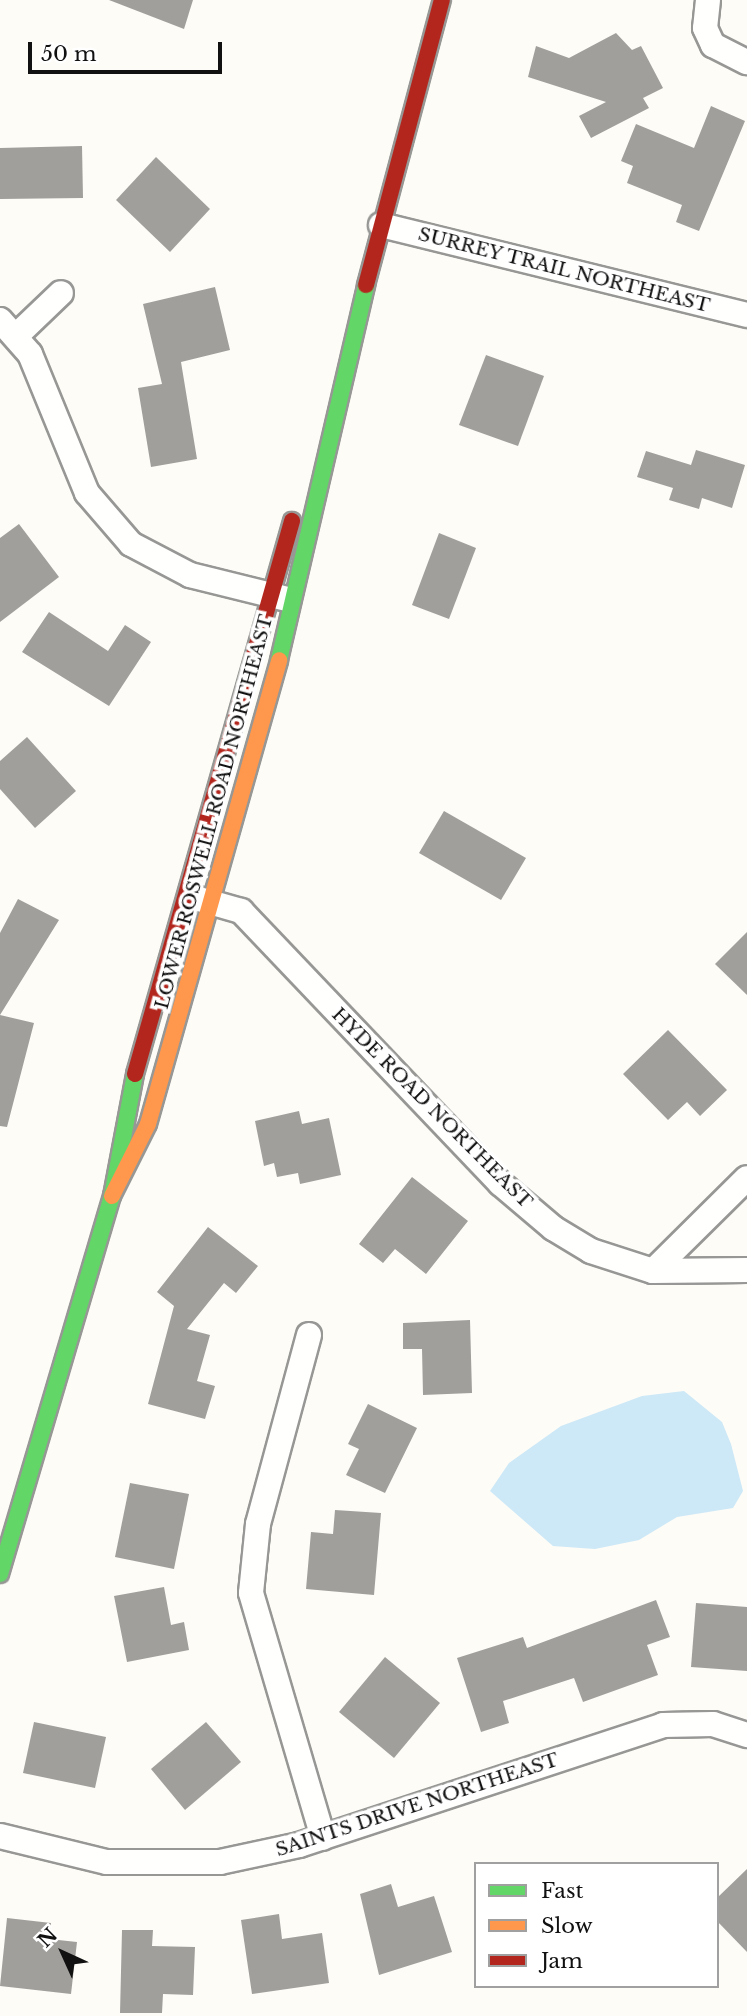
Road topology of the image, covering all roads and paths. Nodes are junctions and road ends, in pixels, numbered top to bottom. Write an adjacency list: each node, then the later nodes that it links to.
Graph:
1 (442, 0): 4 (street, LOWER ROSWELL ROAD NORTHEAST)
2 (708, 0): 3 (street)
3 (747, 62)
4 (381, 225): 6 (street, SURREY TRAIL NORTHEAST); 8 (street, LOWER ROSWELL ROAD NORTHEAST)
5 (61, 293): 7 (street)
6 (747, 316)
7 (8, 328): 9 (street)
8 (328, 430): 9 (street, LOWER ROSWELL ROAD NORTHEAST); 10 (street, LOWER ROSWELL ROAD NORTHEAST)
9 (266, 594): 10 (street); 11 (street, LOWER ROSWELL ROAD NORTHEAST)
10 (294, 601): 12 (street, LOWER ROSWELL ROAD NORTHEAST)
11 (185, 895): 12 (street, HYDE ROAD NORTHEAST); 14 (street, LOWER ROSWELL ROAD NORTHEAST)
12 (215, 904): 14 (street, LOWER ROSWELL ROAD NORTHEAST); 16 (street, HYDE ROAD NORTHEAST)
13 (747, 1178): 16 (street)
14 (112, 1196): 18 (street, LOWER ROSWELL ROAD NORTHEAST)
15 (747, 1270): 16 (street, HYDE ROAD NORTHEAST)
16 (653, 1271)
17 (309, 1335): 21 (street)
18 (0, 1574)
19 (747, 1735): 21 (street, SAINTS DRIVE NORTHEAST)
20 (0, 1836): 21 (street, SAINTS DRIVE NORTHEAST)
21 (323, 1838)

